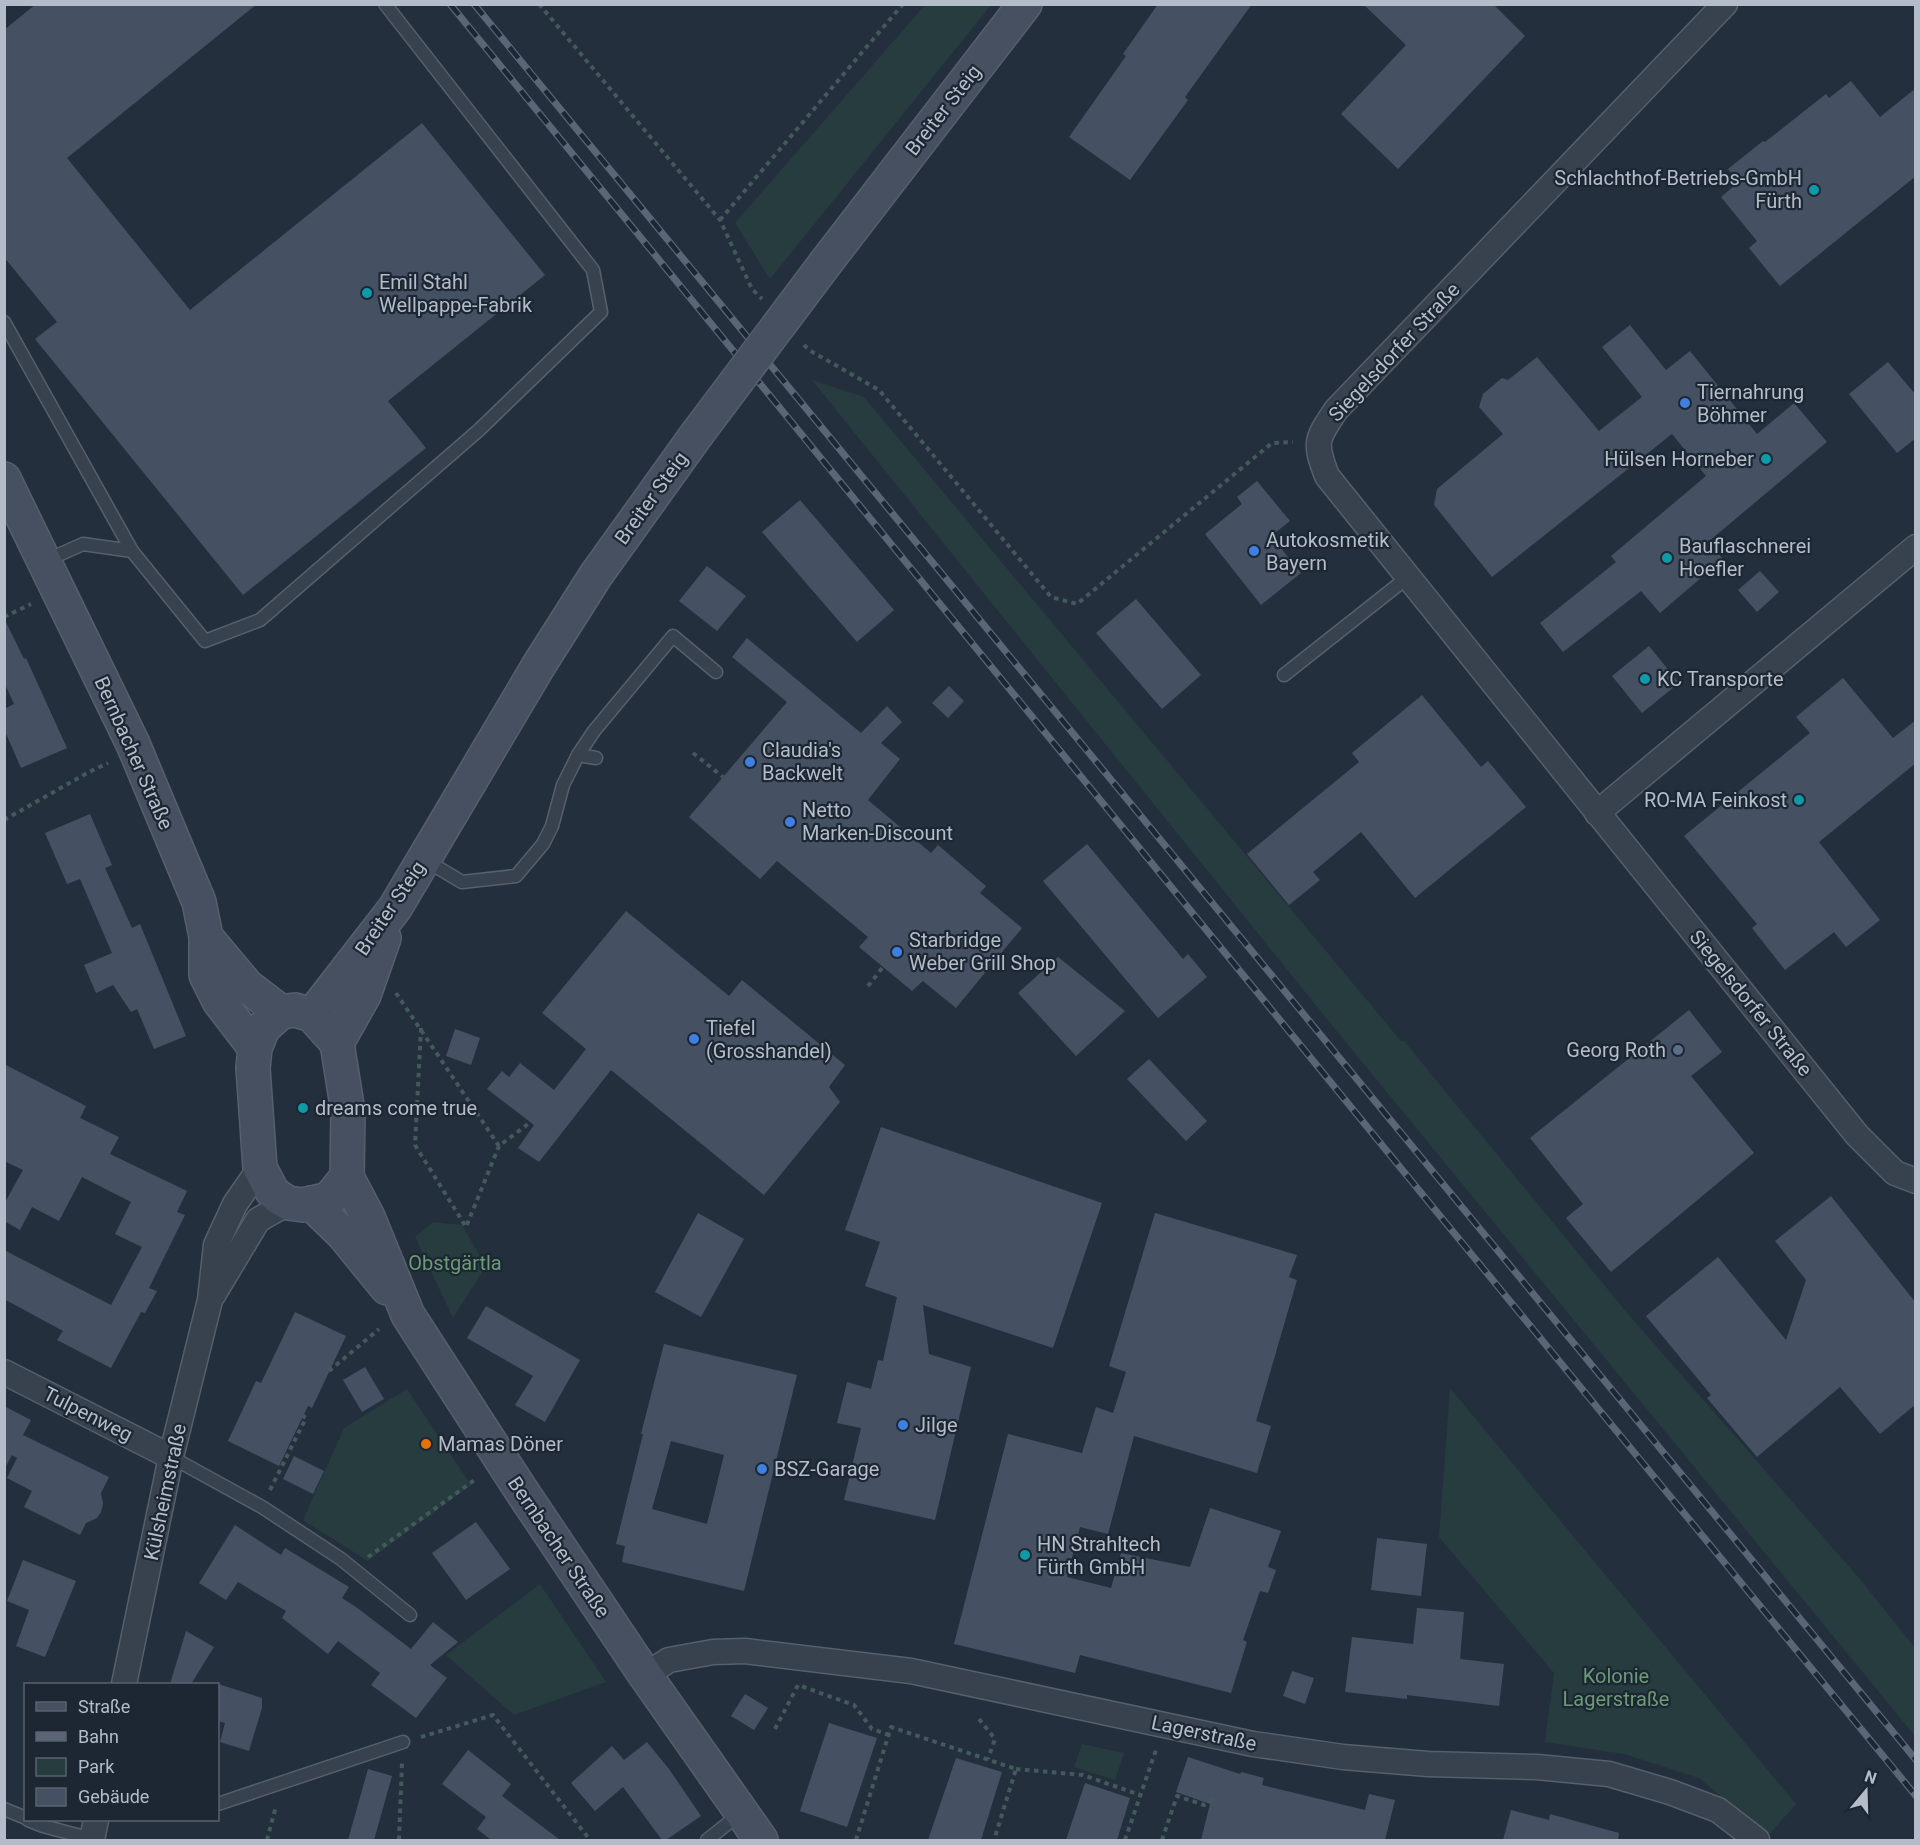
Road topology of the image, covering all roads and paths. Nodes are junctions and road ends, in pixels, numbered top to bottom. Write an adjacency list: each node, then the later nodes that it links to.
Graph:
1 (385, 4): 13 (lane)
2 (539, 4): 6 (path)
3 (903, 4): 6 (path)
4 (1024, 4): 25 (street, Breiter Steig, bridge)
5 (1725, 4): 10 (street, Siegelsdorfer Straße)
6 (720, 220): 7 (path)
7 (768, 306)
8 (4, 322): 13 (lane)
9 (801, 341): 10 (path)
10 (1318, 441): 15 (street, Siegelsdorfer Straße)
11 (4, 479): 14 (street, Bernbacher Straße)
12 (1916, 548): 23 (street)
13 (132, 551): 14 (lane)
14 (44, 562): 18 (street, Bernbacher Straße)
15 (1408, 577): 17 (lane); 23 (street, Siegelsdorfer Straße)
16 (716, 672): 20 (lane)
17 (1284, 675)
18 (136, 750): 24 (path); 27 (street, Bernbacher Straße)
19 (693, 753): 22 (path)
20 (578, 755): 21 (lane); 25 (lane)
21 (596, 758)
22 (723, 777)
23 (1598, 813): 39 (street, Siegelsdorfer Straße)
24 (4, 820)
25 (424, 860): 26 (street, Breiter Steig)
26 (395, 908): 29 (street); 31 (street, Breiter Steig)
27 (206, 937): 31 (street, Bernbacher Straße); 34 (street)
28 (883, 967): 30 (path)
29 (370, 977): 32 (path); 33 (street)
30 (868, 986)
31 (296, 1013): 33 (street, Bernbacher Straße); 34 (street, Breiter Steig)
32 (421, 1028): 36 (path); 36 (path)
33 (337, 1043): 38 (street)
34 (255, 1048): 37 (street)
35 (532, 1121): 36 (path)
36 (499, 1146)
37 (260, 1167): 40 (street); 41 (street, Külsheimstraße)
38 (347, 1177): 40 (street); 42 (street, Bernbacher Straße)
39 (1916, 1181)
40 (299, 1203): 41 (street, Külsheimstraße); 42 (street)
41 (210, 1300): 47 (street, Külsheimstraße)
42 (408, 1315): 48 (street, Bernbacher Straße)
43 (379, 1329): 44 (path)
44 (329, 1371)
45 (4, 1372): 47 (street, Tulpenweg)
46 (303, 1416): 49 (path)
47 (171, 1457): 49 (lane); 53 (street, Külsheimstraße)
48 (502, 1460): 50 (path); 52 (street, Bernbacher Straße)
49 (262, 1507): 50 (lane)
50 (352, 1568): 51 (lane)
51 (410, 1615)
52 (645, 1675): 55 (street, Lagerstraße); 66 (street, Bernbacher Straße)
53 (124, 1683)
54 (979, 1719): 59 (path)
55 (1164, 1725): 62 (path); 79 (street, Lagerstraße)
56 (775, 1729): 57 (path)
57 (889, 1735): 59 (path); 75 (path)
58 (403, 1742): 61 (lane); 71 (path); 72 (path)
59 (988, 1759): 60 (path)
60 (1016, 1769): 62 (path); 76 (path)
61 (283, 1782): 64 (lane); 70 (path)
62 (1140, 1795): 77 (path)
63 (1216, 1797): 78 (path)
64 (219, 1803)
65 (4, 1809): 67 (lane)
66 (741, 1813): 73 (lane); 74 (street, Bernbacher Straße)
67 (24, 1818)
68 (32, 1821): 69 (lane)
69 (93, 1833)
70 (267, 1840)
71 (399, 1840)
72 (590, 1840)
73 (707, 1840)
74 (761, 1840)
75 (856, 1840)
76 (994, 1840)
77 (1125, 1840)
78 (1162, 1840)
79 (1757, 1840)

